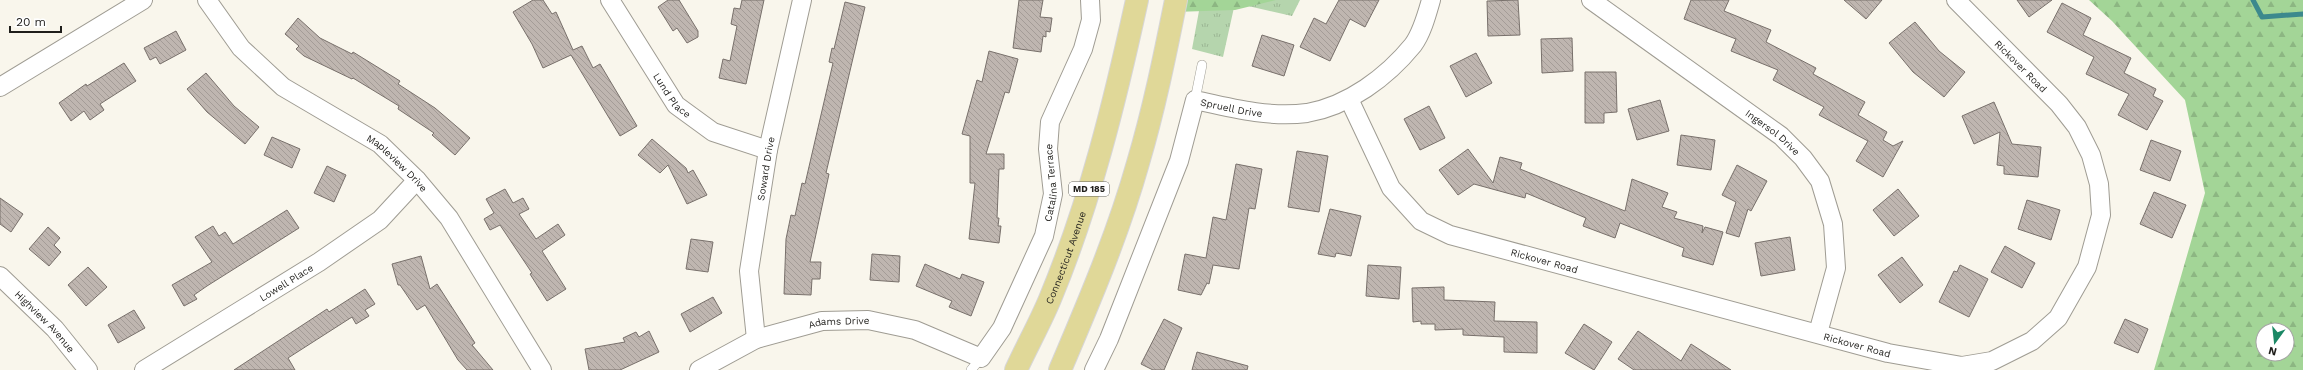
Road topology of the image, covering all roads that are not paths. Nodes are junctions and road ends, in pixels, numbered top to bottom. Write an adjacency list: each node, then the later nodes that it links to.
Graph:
1 (142, 0): 12 (street)
2 (206, 0): 16 (street, Mapleview Drive)
3 (610, 0): 15 (street, Lund Place)
4 (802, 0): 15 (street, Soward Drive)
5 (1090, 0): 20 (street, Catalina Terrace)
6 (1137, 0): 25 (main road, Connecticut Avenue / MD 185)
7 (1176, 0): 26 (main road)
8 (1431, 0): 13 (street, Spruell Drive)
9 (1591, 0): 18 (street, Ingersol Drive)
10 (1956, 0): 18 (street, Rickover Road)
11 (1202, 65): 14 (lane)
12 (0, 87)
13 (1349, 99): 14 (street, Spruell Drive); 18 (street, Rickover Road)
14 (1195, 100): 27 (street, Spruell Drive)
15 (768, 150): 19 (street, Soward Drive)
16 (417, 180): 22 (street, Lowell Place); 23 (street, Mapleview Drive)
17 (0, 276): 21 (street, Highview Avenue)
18 (1818, 333)
19 (756, 340): 20 (street, Adams Drive); 24 (street, Adams Drive)
20 (976, 364)
21 (88, 370)
22 (144, 370)
23 (542, 370)
24 (699, 370)
25 (1016, 370)
26 (1060, 370)
27 (1094, 370)

